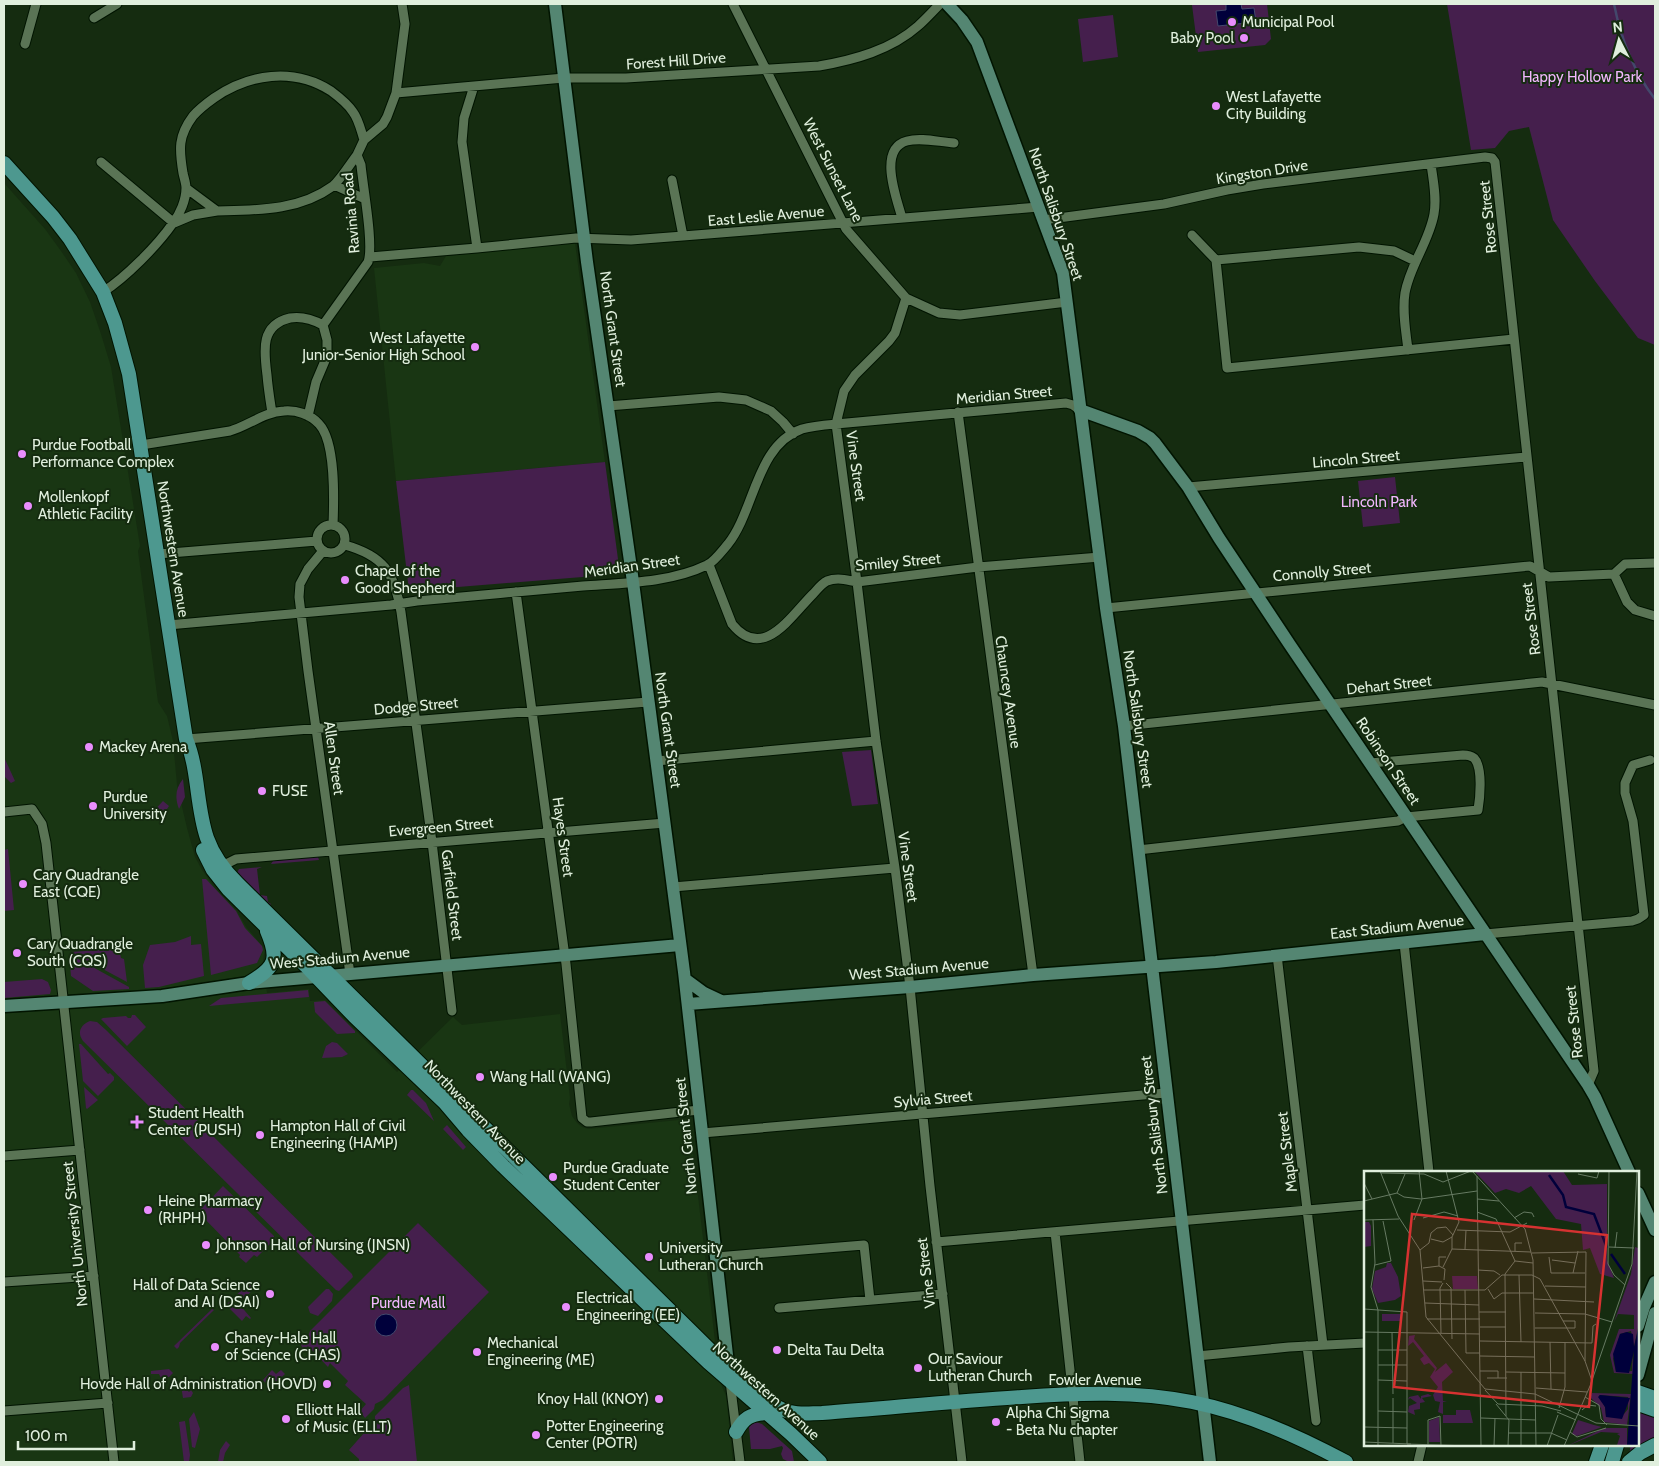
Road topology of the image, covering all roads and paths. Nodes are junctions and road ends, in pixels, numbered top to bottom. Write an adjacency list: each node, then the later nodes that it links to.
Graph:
1 (36, 4): 9 (street)
2 (117, 4): 8 (street)
3 (402, 4): 13 (street, Ravinia Road)
4 (556, 4): 11 (street, North Grant Street)
5 (733, 4): 10 (street, West Sunset Lane)
6 (940, 4): 10 (street, Forest Hill Drive)
7 (947, 4): 26 (street, North Salisbury Street)
8 (94, 18)
9 (26, 44)
10 (766, 68): 11 (street, Forest Hill Drive); 29 (street, West Sunset Lane)
11 (564, 78): 12 (street, Forest Hill Drive); 32 (street, North Grant Street)
12 (474, 86): 13 (street, Forest Hill Drive); 33 (street)
13 (396, 93): 14 (street, Ravinia Road)
14 (364, 140): 16 (street, Ravinia Road); 23 (street)
15 (954, 143): 27 (street)
16 (357, 155): 22 (street); 24 (street, Ravinia Road)
17 (1485, 157): 20 (street, Kingston Drive); 41 (street, Rose Street)
18 (101, 162): 28 (street)
19 (4, 163): 37 (main road, Northwestern Avenue)
20 (1431, 164): 26 (street, Kingston Drive); 36 (street)
21 (672, 180): 31 (street)
22 (334, 185): 24 (street); 25 (street)
23 (186, 188): 25 (street); 28 (street)
24 (365, 200): 34 (street, Ravinia Road)
25 (217, 211): 28 (street)
26 (1041, 213): 27 (street, East Leslie Avenue); 39 (street, North Salisbury Street)
27 (902, 218): 29 (street, East Leslie Avenue)
28 (174, 223): 37 (street)
29 (842, 223): 31 (street, East Leslie Avenue); 38 (street, West Sunset Lane)
30 (1192, 235): 35 (street)
31 (683, 236): 32 (street, East Leslie Avenue)
32 (585, 238): 33 (street, East Leslie Avenue); 43 (street, North Grant Street)
33 (477, 248): 34 (street, East Leslie Avenue)
34 (370, 257): 40 (street, Ravinia Road)
35 (1216, 260): 36 (street); 42 (street)
36 (1416, 261): 42 (street)
37 (103, 292): 50 (main road, Northwestern Avenue)
38 (906, 298): 39 (street, West Sunset Lane); 48 (street, Vine Street)
39 (1067, 302): 44 (street, North Salisbury Street)
40 (323, 325): 46 (street); 47 (street)
41 (1514, 339): 42 (street); 51 (street, Rose Street)
42 (1408, 350)
43 (608, 406): 49 (street); 64 (street, North Grant Street)
44 (1080, 410): 45 (street, Meridian Street); 52 (street, Robinson Street); 58 (street, North Salisbury Street)
45 (958, 412): 48 (street, Meridian Street); 61 (street, Chauncey Avenue)
46 (272, 413): 47 (street); 50 (street)
47 (308, 416): 53 (street)
48 (836, 424): 49 (street, Meridian Street); 65 (street, Vine Street)
49 (793, 434): 60 (street, Meridian Street)
50 (141, 445): 57 (main road, Northwestern Avenue)
51 (1527, 457): 52 (street, Lincoln Street); 62 (street, Rose Street)
52 (1188, 487): 67 (street, Robinson Street)
53 (333, 525): 54 (street); 55 (street)
54 (316, 541): 56 (street); 57 (street)
55 (345, 545): 56 (street); 68 (street)
56 (323, 551): 70 (street, Allen Street)
57 (158, 554): 72 (main road, Northwestern Avenue)
58 (1100, 557): 61 (street, Smiley Street); 69 (street, North Salisbury Street)
59 (1655, 562): 63 (street)
60 (709, 565): 64 (street, Meridian Street); 65 (street, Smiley Street)
61 (978, 567): 65 (street, Smiley Street); 106 (street, Chauncey Avenue)
62 (1539, 570): 63 (street, Connolly Street); 67 (street, Connolly Street); 73 (street, Rose Street)
63 (1614, 574): 71 (street)
64 (633, 582): 66 (street, Meridian Street); 74 (street, North Grant Street)
65 (858, 582): 82 (street, Vine Street)
66 (516, 592): 68 (street, Meridian Street); 77 (street, Hayes Street)
67 (1255, 592): 69 (street, Connolly Street); 75 (street, Robinson Street)
68 (399, 604): 70 (street, Meridian Street); 78 (street, Garfield Street)
69 (1106, 608): 79 (street, North Salisbury Street)
70 (301, 614): 72 (street, Meridian Street); 80 (street, Allen Street)
71 (1655, 616)
72 (168, 625): 81 (main road, Northwestern Avenue)
73 (1552, 684): 75 (street, Dehart Street); 76 (street, Dehart Street); 96 (street, Rose Street)
74 (648, 702): 77 (street, Dodge Street); 84 (street, North Grant Street)
75 (1331, 705): 79 (street, Dehart Street); 85 (street, Robinson Street)
76 (1655, 705)
77 (532, 711): 78 (street, Dodge Street); 89 (street, Hayes Street)
78 (414, 720): 80 (street, Dodge Street); 90 (street, Garfield Street)
79 (1124, 726): 92 (street, North Salisbury Street)
80 (316, 728): 81 (street, Dodge Street); 91 (street, Allen Street)
81 (186, 739): 93 (main road, Northwestern Avenue); 97 (main road, Northwestern Avenue)
82 (876, 741): 84 (street); 94 (street, Vine Street)
83 (1650, 760): 96 (street, East Stadium Avenue)
84 (656, 761): 88 (street, North Grant Street)
85 (1370, 763): 87 (street, Robinson Street); 87 (street)
86 (4, 812): 112 (street, North University Street)
87 (1406, 817): 92 (street); 98 (street, Robinson Street)
88 (665, 823): 89 (street, Evergreen Street); 95 (street, North Grant Street)
89 (549, 832): 90 (street, Evergreen Street); 101 (street, Hayes Street)
90 (432, 842): 91 (street, Evergreen Street); 103 (street, Garfield Street)
91 (333, 850): 93 (street, Evergreen Street); 105 (street, Allen Street)
92 (1138, 850): 104 (street, North Salisbury Street)
93 (222, 866): 107 (main road, Northwestern Avenue)
94 (894, 868): 95 (street); 111 (street, Vine Street)
95 (673, 887): 100 (street, North Grant Street)
96 (1577, 926): 98 (street, East Stadium Avenue); 117 (street, Rose Street)
97 (265, 928): 108 (main road, Northwestern Avenue); 110 (main road)
98 (1485, 934): 99 (street, East Stadium Avenue); 117 (street, Robinson Street)
99 (1404, 943): 102 (street, East Stadium Avenue); 124 (street)
100 (680, 945): 101 (street, West Stadium Avenue); 109 (street, North Grant Street)
101 (565, 955): 103 (street, West Stadium Avenue); 119 (street, Hayes Street)
102 (1277, 956): 104 (street, East Stadium Avenue); 128 (street, Maple Street)
103 (447, 965): 105 (street, West Stadium Avenue); 116 (street, Garfield Street)
104 (1152, 967): 106 (street, West Stadium Avenue); 118 (street, North Salisbury Street)
105 (350, 974): 107 (street, West Stadium Avenue)
106 (1033, 975): 111 (street, West Stadium Avenue)
107 (332, 976): 108 (street, West Stadium Avenue); 147 (main road, Northwestern Avenue)
108 (316, 977): 110 (street, West Stadium Avenue); 149 (main road, Northwestern Avenue)
109 (685, 979): 113 (street); 114 (street, North Grant Street)
110 (249, 983): 112 (street, West Stadium Avenue)
111 (910, 987): 113 (street, West Stadium Avenue); 120 (street, Vine Street)
112 (64, 1002): 115 (street, West Stadium Avenue); 122 (street, North University Street)
113 (724, 1002): 114 (street, West Stadium Avenue)
114 (688, 1004): 119 (street, North Grant Street)
115 (4, 1006)
116 (452, 1011)
117 (1588, 1085): 125 (street, Robinson Street)
118 (1166, 1093): 120 (street, Sylvia Street); 129 (street, North Salisbury Street)
119 (699, 1110): 121 (street, North Grant Street)
120 (923, 1114): 121 (street, Sylvia Street); 132 (street, Vine Street)
121 (702, 1133): 133 (street, North Grant Street)
122 (80, 1150): 123 (street); 134 (street, North University Street)
123 (4, 1156)
124 (1429, 1171)
125 (1629, 1171)
126 (1639, 1194): 130 (street)
127 (1364, 1205): 128 (street)
128 (1307, 1209): 129 (street); 144 (street, Maple Street)
129 (1182, 1221): 131 (street); 146 (street, North Salisbury Street)
130 (1655, 1230)
131 (1055, 1232): 132 (street); 151 (street)
132 (936, 1242): 137 (street, Vine Street)
133 (716, 1257): 139 (street); 147 (street, North Grant Street)
134 (94, 1276): 135 (street); 154 (street, North University Street)
135 (4, 1282)
136 (1655, 1283): 138 (street); 142 (street)
137 (943, 1294): 139 (street); 153 (street, Vine Street)
138 (1655, 1294)
139 (870, 1300): 140 (street)
140 (779, 1308)
141 (1655, 1313): 148 (street)
142 (1639, 1323)
143 (1364, 1344): 144 (street)
144 (1323, 1345): 145 (street)
145 (1307, 1346): 146 (street); 161 (street)
146 (1197, 1356): 156 (street, North Salisbury Street)
147 (728, 1367): 149 (street, North Grant Street); 160 (main road, Fowler Avenue)
148 (1639, 1371)
149 (730, 1381): 159 (main road, Northwestern Avenue); 162 (street, North Grant Street)
150 (1639, 1392): 152 (main road)
151 (1073, 1394): 153 (main road, Fowler Avenue); 156 (main road, Fowler Avenue); 172 (street)
152 (1655, 1398)
153 (955, 1401): 160 (main road, Fowler Avenue); 171 (street, Vine Street)
154 (108, 1404): 158 (street); 168 (street, North University Street)
155 (1639, 1404): 157 (main road)
156 (1203, 1405): 173 (street, North Salisbury Street); 174 (main road, Fowler Avenue)
157 (1655, 1410)
158 (4, 1412)
159 (766, 1413): 162 (main road); 163 (main road, Northwestern Avenue)
160 (809, 1414): 163 (main road)
161 (1316, 1420)
162 (736, 1432): 169 (street, North Grant Street)
163 (792, 1434): 170 (main road, Northwestern Avenue)
164 (1655, 1445): 178 (main road)
165 (1422, 1446): 175 (street)
166 (1602, 1446): 176 (main road)
167 (1617, 1446): 177 (main road)
168 (114, 1462)
169 (740, 1462)
170 (820, 1462)
171 (962, 1462)
172 (1080, 1462)
173 (1210, 1462)
174 (1346, 1462)
175 (1418, 1462)
176 (1596, 1462)
177 (1612, 1462)
178 (1629, 1462)

